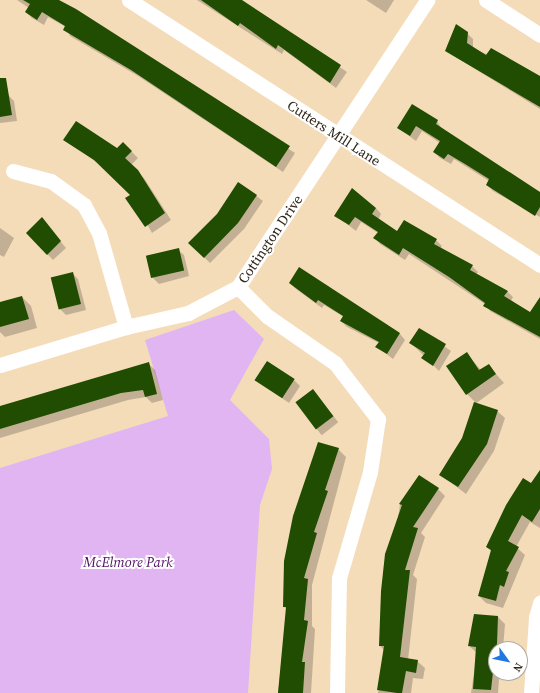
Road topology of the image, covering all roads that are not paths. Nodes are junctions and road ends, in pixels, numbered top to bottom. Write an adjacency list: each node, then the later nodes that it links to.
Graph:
1 (129, 0): 5 (street, Cutters Mill Lane)
2 (427, 0): 5 (street, Cottington Drive)
3 (486, 0): 4 (street)
4 (540, 35)
5 (338, 136): 7 (street, Cutters Mill Lane); 8 (street, Cottington Drive)
6 (13, 171): 9 (street)
7 (540, 265)
8 (238, 287): 9 (street, Cottington Drive); 12 (street)
9 (126, 328): 10 (street, Cottington Drive)
10 (0, 365)
11 (540, 604): 13 (street)
12 (337, 693)
13 (531, 693)

